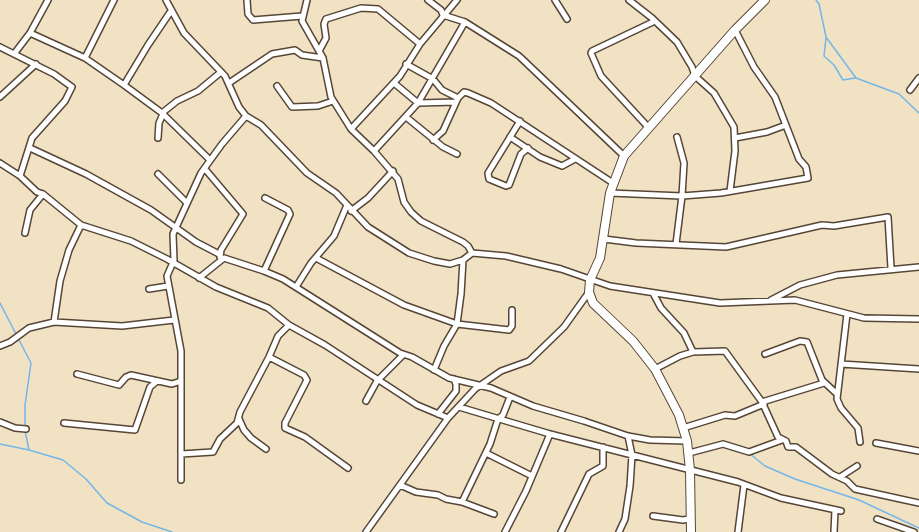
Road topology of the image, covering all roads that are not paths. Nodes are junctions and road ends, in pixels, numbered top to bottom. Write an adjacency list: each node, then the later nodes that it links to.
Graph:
1 (48, 0): 18 (street)
2 (114, 0): 23 (street)
3 (166, 0): 11 (street)
4 (247, 0): 13 (street)
5 (307, 0): 13 (street)
6 (428, 0): 12 (street)
7 (457, 0): 12 (street)
8 (555, 0): 14 (street)
9 (629, 0): 15 (street)
10 (765, 0): 17 (street)
11 (171, 11): 27 (street); 33 (street)
12 (443, 15): 16 (street); 19 (street)
13 (302, 16): 21 (street)
14 (567, 19)
15 (655, 21): 28 (street); 45 (street)
16 (465, 22): 30 (street); 56 (street)
17 (735, 30): 28 (street); 44 (street)
18 (30, 33): 22 (street); 23 (street)
19 (420, 44): 21 (street); 26 (street)
20 (0, 47): 22 (street)
21 (319, 51): 24 (street)
22 (14, 54): 25 (street)
23 (85, 58): 33 (street)
24 (323, 58): 31 (street); 38 (street)
25 (36, 64): 36 (street); 52 (street)
26 (406, 64): 30 (street); 32 (street)
27 (221, 72): 31 (street); 40 (street)
28 (695, 76): 45 (street); 50 (street)
29 (919, 78): 35 (street)
30 (433, 79): 37 (street); 39 (street)
31 (229, 83): 41 (street)
32 (394, 83): 39 (street); 46 (street)
33 (124, 85): 40 (street)
34 (277, 86): 38 (street)
35 (910, 90)
36 (0, 97)
37 (457, 100): 39 (street); 43 (street); 51 (street)
38 (333, 101): 46 (street)
39 (418, 103): 42 (street)
40 (162, 113): 49 (street); 58 (street)
41 (246, 116): 58 (street); 71 (street)
42 (406, 117): 51 (street); 54 (street)
43 (520, 121): 47 (street); 57 (street)
44 (786, 125): 50 (street); 65 (street)
45 (648, 127): 56 (street)
46 (351, 129): 54 (street)
47 (510, 137): 53 (street); 53 (street)
48 (677, 137): 68 (street)
49 (158, 138)
50 (735, 138): 65 (street)
51 (434, 140): 55 (street)
52 (30, 148): 63 (street); 74 (street)
53 (528, 148): 57 (street)
54 (374, 151): 61 (street)
55 (457, 154)
56 (624, 156): 64 (street)
57 (575, 159): 64 (street)
58 (210, 160): 60 (street)
59 (0, 164): 63 (street)
60 (205, 169): 70 (street); 79 (street)
61 (393, 171): 72 (street); 78 (street)
62 (158, 174): 70 (street)
63 (20, 176): 67 (street)
64 (613, 183): 66 (street)
65 (730, 191): 68 (street)
66 (610, 193): 68 (street); 76 (street)
67 (43, 195): 73 (street); 75 (street)
68 (682, 196): 77 (street)
69 (265, 198): 85 (street)
70 (187, 203): 74 (street)
71 (347, 205): 72 (street); 80 (street)
72 (351, 211): 81 (street)
73 (81, 225): 82 (street); 98 (street)
74 (176, 226): 79 (street); 82 (street)
75 (25, 233)
76 (604, 239): 77 (street); 87 (street)
77 (676, 244): 84 (street)
78 (472, 253): 81 (street); 87 (street)
79 (221, 256): 85 (street); 86 (street)
80 (316, 258): 89 (street); 99 (street)
81 (463, 260): 99 (street)
82 (173, 262): 86 (street); 88 (street)
83 (919, 267): 84 (street)
84 (891, 268): 93 (street)
85 (264, 271): 89 (street)
86 (199, 278): 100 (street)
87 (590, 280): 91 (street); 92 (street)
88 (168, 286): 90 (street); 97 (street)
89 (296, 287): 104 (street)
90 (149, 289)
91 (589, 292): 107 (street); 116 (street)
92 (653, 293): 93 (street); 102 (street)
93 (767, 302): 95 (street)
94 (513, 310): 99 (street)
95 (847, 314): 96 (street); 106 (street)
96 (919, 319)
97 (174, 320): 98 (street); 113 (street)
98 (54, 322): 101 (street)
99 (457, 324): 109 (street)
100 (289, 325): 105 (street); 114 (street)
101 (0, 345)
102 (693, 352): 107 (street); 120 (street)
103 (765, 354): 115 (street)
104 (403, 355): 109 (street); 114 (street)
105 (269, 357): 123 (street); 144 (street)
106 (841, 364): 108 (street); 117 (street)
107 (655, 369): 128 (street)
108 (919, 369)
109 (434, 370): 111 (street)
110 (76, 375): 112 (street)
111 (454, 380): 116 (street); 122 (street)
112 (157, 381): 113 (street); 127 (street)
113 (181, 381): 141 (street)
114 (377, 381): 119 (street); 122 (street)
115 (824, 384): 117 (street); 120 (street)
116 (480, 385): 118 (street); 121 (street)
117 (837, 394): 134 (street)
118 (510, 397): 125 (street); 131 (street)
119 (366, 401)
120 (763, 403): 128 (street); 132 (street)
121 (459, 407): 124 (street); 125 (street)
122 (438, 414): 124 (street)
123 (239, 418): 137 (street); 141 (street)
124 (448, 418): 149 (street)
125 (498, 419): 130 (street); 139 (street)
126 (0, 422): 129 (street)
127 (64, 423)
128 (683, 428): 133 (street)
129 (26, 429)
130 (550, 434): 136 (street); 146 (street)
131 (628, 436): 133 (street); 142 (street)
132 (782, 440): 140 (street); 147 (street)
133 (687, 441): 140 (street)
134 (860, 442)
135 (876, 443): 138 (street)
136 (603, 447): 142 (street); 161 (street)
137 (266, 449)
138 (919, 451)
139 (486, 453): 146 (street); 151 (street)
140 (688, 453): 145 (street)
141 (181, 454): 148 (street)
142 (632, 455): 145 (street); 158 (street)
143 (856, 466): 147 (street)
144 (348, 468)
145 (690, 470): 150 (street); 155 (street)
146 (532, 476): 157 (street)
147 (840, 477): 152 (street)
148 (181, 480)
149 (400, 485): 151 (street); 159 (street)
150 (744, 485): 163 (street); 164 (street)
151 (462, 502): 153 (street)
152 (919, 503)
153 (494, 514)
154 (653, 516): 155 (street)
155 (689, 519): 162 (street)
156 (877, 519): 165 (street)
157 (505, 530): 160 (street)
158 (622, 531)
159 (366, 532)
160 (515, 532)
161 (561, 532)
162 (691, 532)
163 (738, 532)
164 (834, 532)
165 (914, 532)

